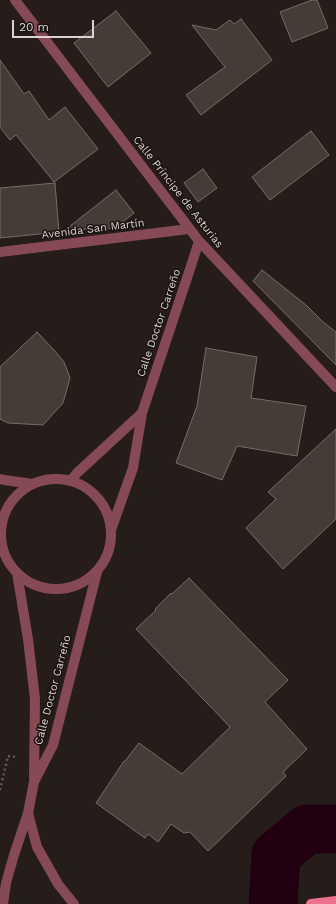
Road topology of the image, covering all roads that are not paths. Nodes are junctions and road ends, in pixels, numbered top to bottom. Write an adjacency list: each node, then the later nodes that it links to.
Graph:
1 (15, 0): 2 (street, Calle Príncipe de Asturias)
2 (189, 229): 3 (street, Calle Príncipe de Asturias); 4 (street, Avenida San Martín)
3 (198, 241): 5 (street, Calle Príncipe de Asturias); 6 (street, Calle Doctor Carreño)
4 (0, 252)
5 (336, 387)
6 (142, 413): 8 (street, Calle Doctor Carreño); 10 (street, Calle Doctor Carreño)
7 (0, 479): 9 (street)
8 (70, 481): 9 (street); 10 (street)
9 (33, 484): 11 (street)
10 (111, 530): 12 (street)
11 (0, 532): 13 (street)
12 (97, 572): 13 (street); 14 (street, Calle Doctor Carreño)
13 (17, 574): 14 (street)
14 (34, 782): 15 (street, Calle Doctor Carreño)
15 (28, 813): 17 (street, Calle Doctor Carreño); 18 (street)
16 (336, 901): 19 (main road)
17 (3, 904)
18 (74, 904)
19 (311, 904)

